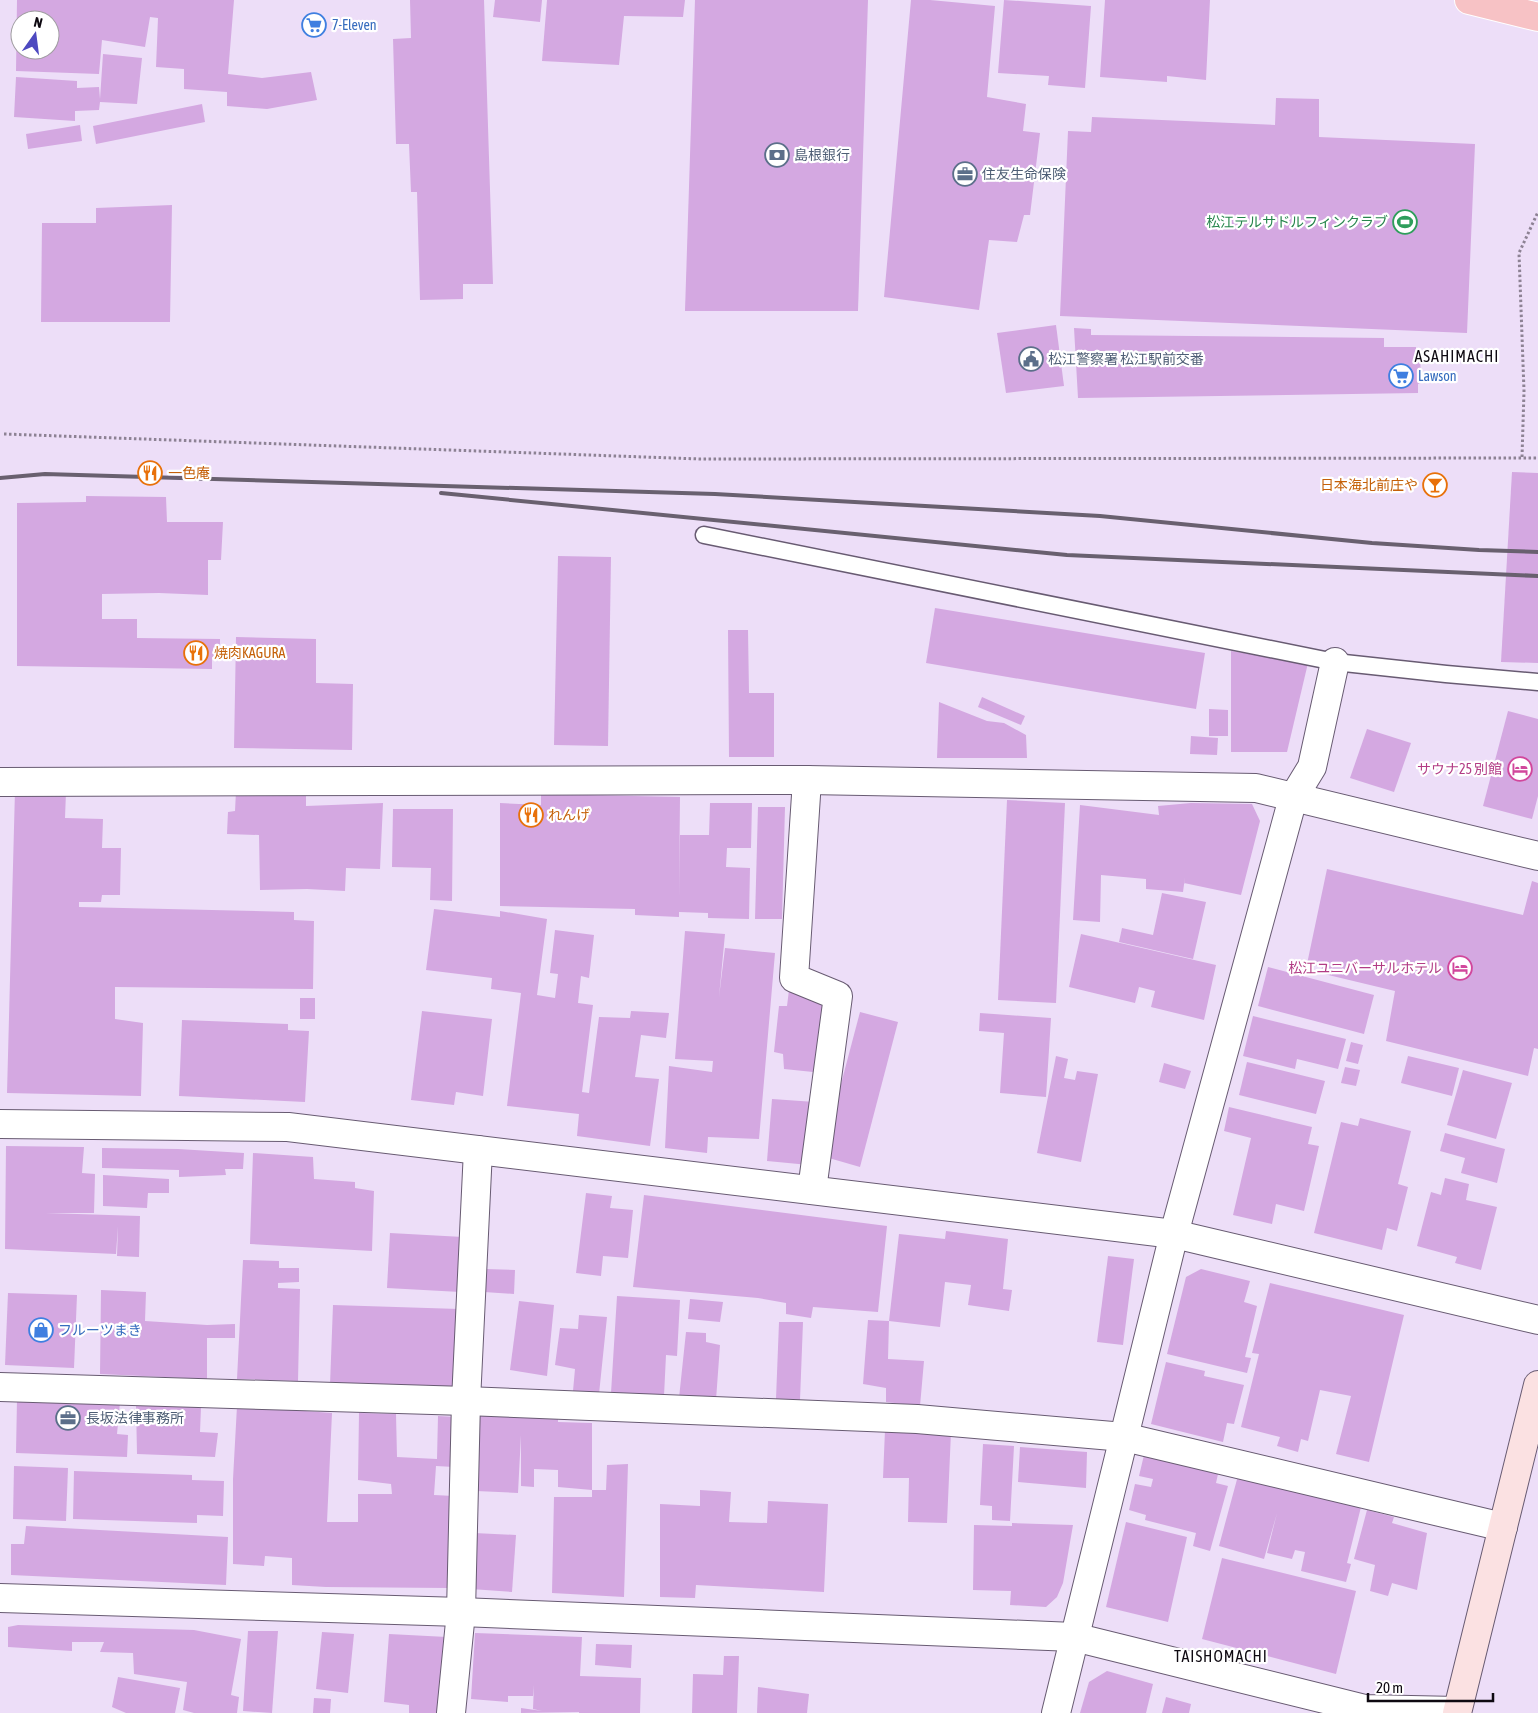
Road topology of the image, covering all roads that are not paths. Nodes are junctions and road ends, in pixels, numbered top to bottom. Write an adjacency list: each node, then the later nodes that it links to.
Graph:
1 (1469, 0): 2 (main road)
2 (1538, 17)
3 (704, 535): 4 (lane)
4 (1335, 662): 5 (lane); 8 (street)
5 (1538, 682)
6 (807, 780): 7 (street); 8 (street); 12 (street)
7 (0, 782)
8 (1293, 798): 9 (street); 13 (street)
9 (1538, 856)
10 (0, 1124): 11 (street)
11 (478, 1150): 12 (street); 17 (street)
12 (812, 1190): 13 (street)
13 (1174, 1234): 14 (street); 18 (street)
14 (1538, 1320)
15 (1538, 1385): 19 (street)
16 (0, 1387): 17 (street)
17 (466, 1401): 18 (street); 21 (street)
18 (1124, 1436): 19 (street); 22 (street)
19 (1503, 1527): 23 (street)
20 (0, 1598): 21 (street)
21 (461, 1612): 22 (street); 24 (street)
22 (1074, 1637): 23 (street); 25 (street)
23 (1460, 1712)
24 (452, 1713)
25 (1056, 1713)

